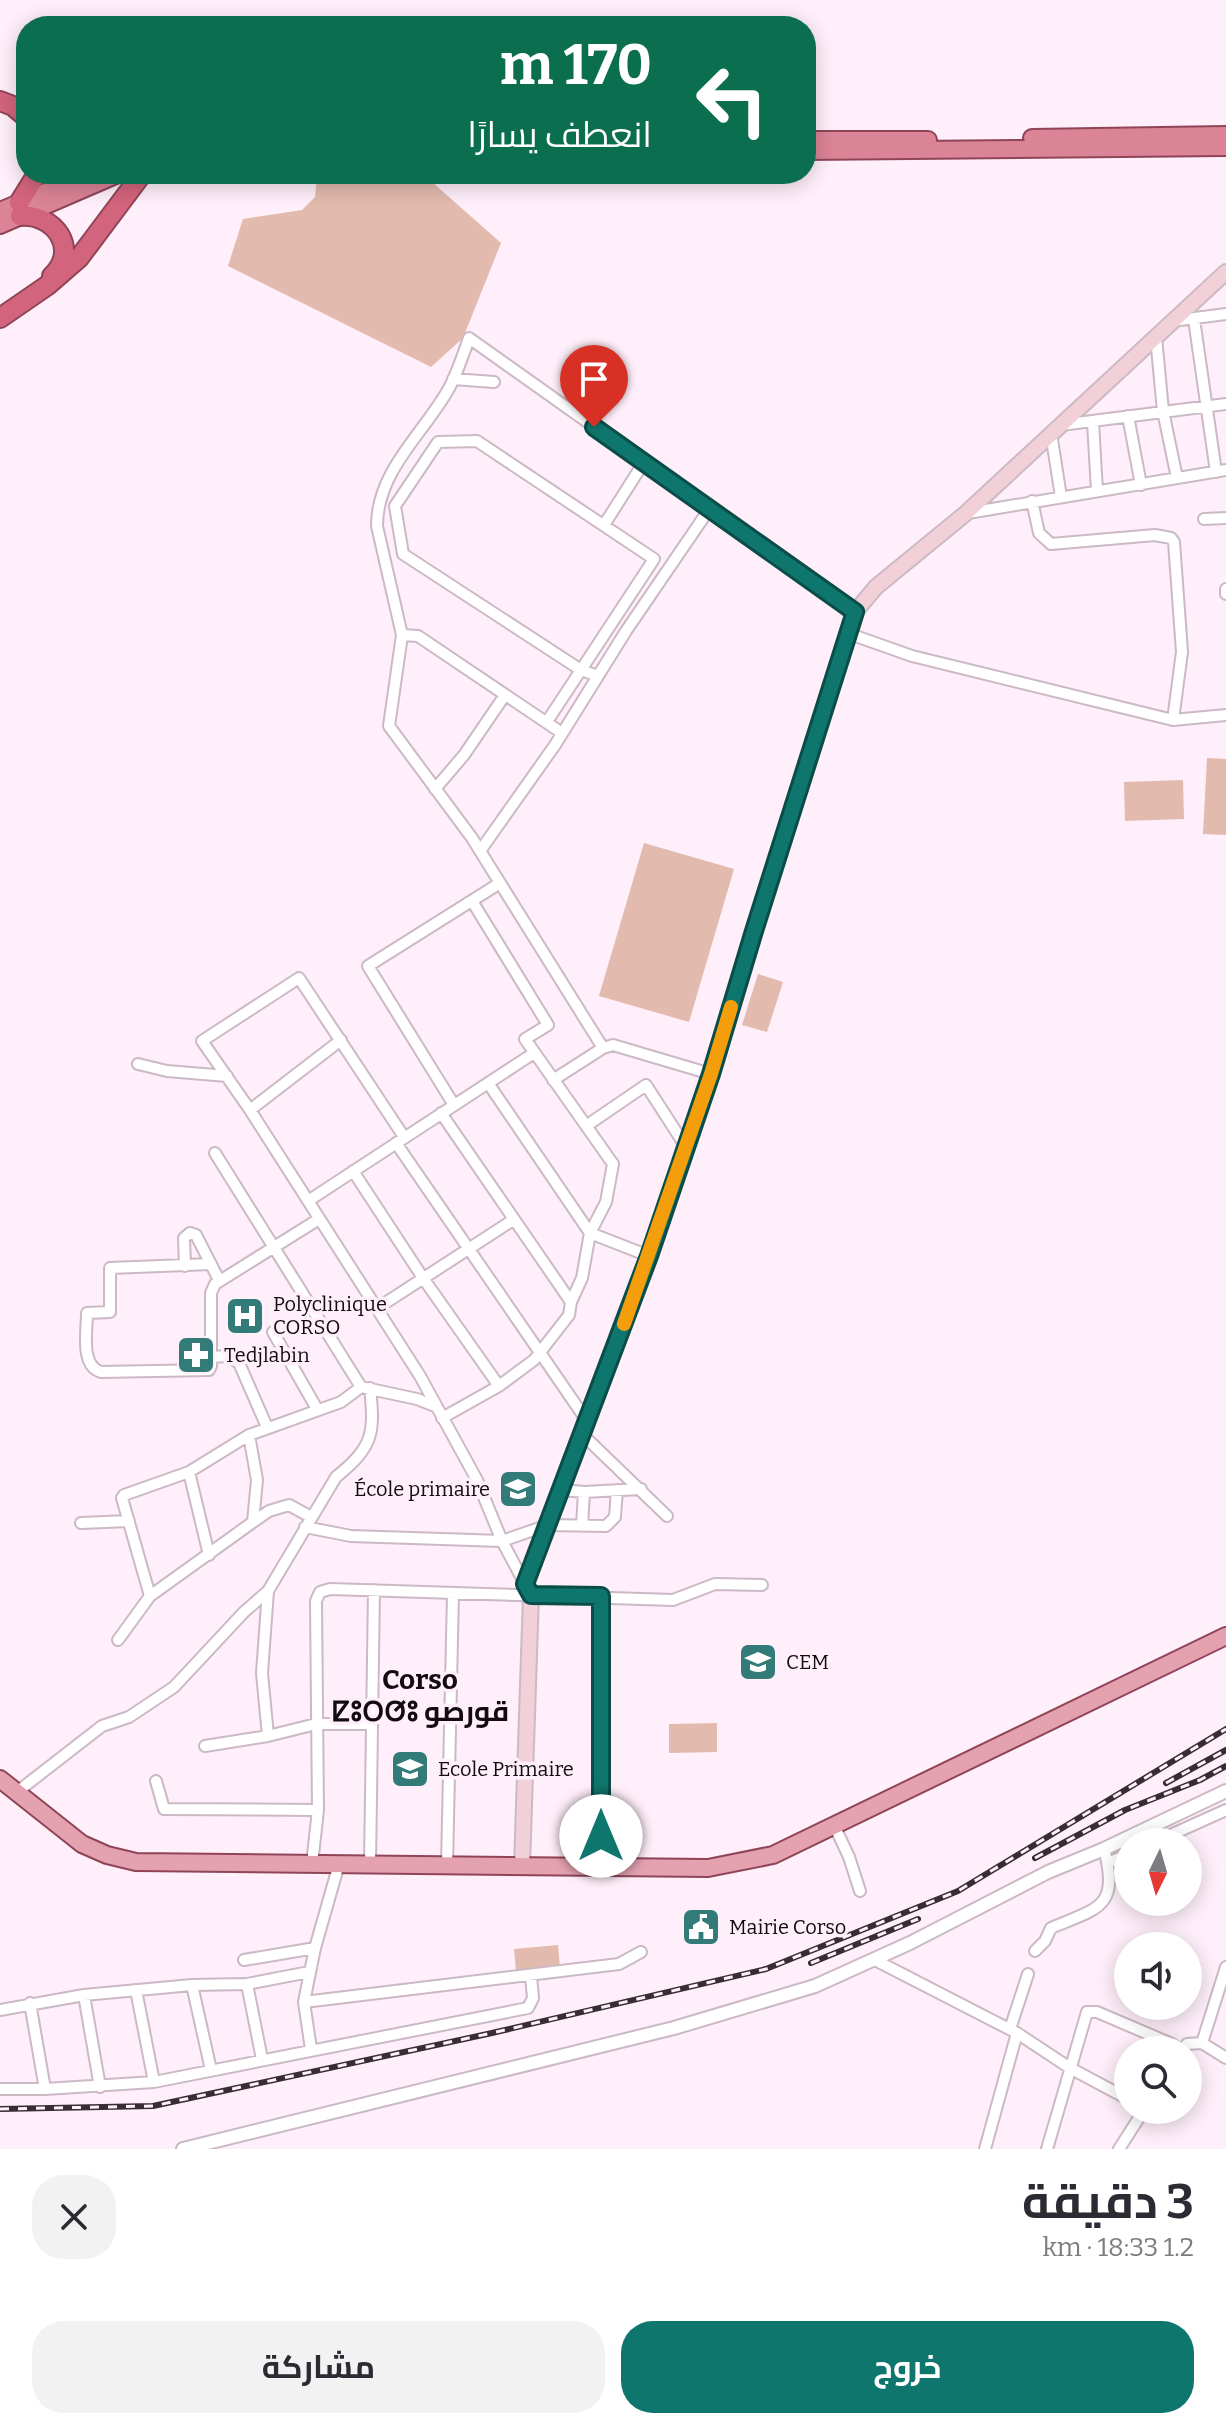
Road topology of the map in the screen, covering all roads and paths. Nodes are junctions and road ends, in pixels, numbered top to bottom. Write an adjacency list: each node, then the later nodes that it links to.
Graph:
1 (1226, 135): 2 (highway)
2 (816, 140)
3 (1226, 147): 4 (highway)
4 (816, 151)
5 (32, 184): 9 (highway)
6 (70, 184): 9 (highway)
7 (91, 184): 9 (highway)
8 (135, 184): 15 (highway)
9 (20, 210): 10 (highway); 11 (highway); 13 (highway)
10 (0, 211)
11 (0, 225)
12 (1226, 272): 17 (main road)
13 (0, 303)
14 (1226, 314): 16 (street)
15 (0, 318)
16 (1194, 319): 17 (street); 22 (street)
17 (1172, 321): 18 (main road)
18 (1156, 337): 23 (street); 26 (main road)
19 (453, 379): 20 (street); 27 (street); 43 (street)
20 (494, 382)
21 (1226, 404): 22 (street)
22 (1207, 406): 23 (street); 28 (street)
23 (1163, 411): 24 (street); 29 (street)
24 (1128, 416): 25 (street); 30 (street)
25 (1093, 422): 26 (street); 31 (street)
26 (1056, 429): 32 (street); 35 (main road)
27 (644, 462): 34 (street); 38 (street)
28 (1221, 471): 29 (street)
29 (1177, 478): 30 (street)
30 (1141, 485): 31 (street)
31 (1097, 491): 32 (street)
32 (1061, 497): 33 (street)
33 (1032, 501): 35 (street); 49 (street)
34 (710, 508): 40 (street); 41 (street)
35 (965, 514): 41 (main road)
36 (1226, 518): 37 (street)
37 (1204, 519)
38 (604, 525): 39 (street); 44 (street)
39 (654, 559): 40 (street); 44 (street)
40 (669, 566): 45 (street)
41 (855, 612): 42 (main road)
42 (847, 633): 49 (street); 59 (main road)
43 (402, 635): 46 (street); 51 (street)
44 (581, 670): 45 (street); 48 (street)
45 (598, 676): 50 (street)
46 (505, 695): 50 (street); 51 (street)
47 (1226, 715): 49 (street)
48 (550, 717)
49 (1173, 720)
50 (562, 733): 52 (street)
51 (435, 789): 52 (street)
52 (480, 851): 53 (street)
53 (500, 883): 54 (street); 56 (street)
54 (472, 901): 57 (street); 63 (street)
55 (341, 1040): 60 (street); 64 (street); 67 (street)
56 (603, 1048): 59 (street); 61 (street)
57 (534, 1053): 61 (street); 62 (street)
58 (138, 1064): 60 (street)
59 (711, 1074): 68 (main road)
60 (227, 1076): 64 (street)
61 (553, 1080): 66 (street)
62 (488, 1083): 63 (street); 74 (street)
63 (454, 1105): 65 (street)
64 (250, 1110): 71 (street)
65 (441, 1113): 67 (street); 73 (street)
66 (586, 1126): 68 (street); 74 (street)
67 (400, 1140): 70 (street); 76 (street)
68 (686, 1147): 77 (main road)
69 (215, 1153): 75 (street)
70 (353, 1171): 71 (street); 80 (street)
71 (308, 1201): 72 (street)
72 (319, 1219): 75 (street); 83 (street)
73 (513, 1220): 76 (street); 82 (street)
74 (590, 1233): 77 (street); 82 (street)
75 (271, 1247): 81 (street); 88 (street)
76 (469, 1249): 80 (street); 85 (street)
77 (649, 1256): 93 (main road)
78 (211, 1264): 79 (street); 79 (street); 81 (street)
79 (185, 1266): 86 (street)
80 (423, 1278): 83 (street); 87 (street)
81 (219, 1280): 86 (street)
82 (571, 1302): 85 (street)
83 (376, 1309): 89 (street)
84 (273, 1332): 90 (street)
85 (539, 1354): 87 (street); 93 (street)
86 (211, 1357): 92 (street)
87 (499, 1386): 91 (street)
88 (365, 1388): 89 (street); 90 (street); 103 (street)
89 (435, 1406): 91 (street)
90 (317, 1409): 92 (street)
91 (442, 1418): 107 (street)
92 (267, 1427): 94 (street)
93 (584, 1428): 96 (street); 97 (main road)
94 (249, 1435): 95 (street); 102 (street)
95 (189, 1472): 101 (street); 108 (street)
96 (641, 1489): 98 (street); 100 (street)
97 (561, 1490): 99 (street); 105 (main road)
98 (617, 1490): 99 (street); 106 (street)
99 (584, 1492): 106 (street)
100 (667, 1516)
101 (129, 1521): 104 (street); 114 (street)
102 (253, 1522): 103 (street); 108 (street)
103 (308, 1522): 107 (street); 112 (street)
104 (81, 1523)
105 (548, 1525): 106 (street); 107 (street); 111 (main road)
106 (582, 1526)
107 (502, 1541): 111 (street)
108 (209, 1555): 114 (street)
109 (762, 1585): 115 (street)
110 (374, 1590): 113 (street); 118 (street); 119 (street)
111 (528, 1590): 113 (street); 115 (street); 137 (main road)
112 (268, 1591): 120 (street); 125 (street)
113 (453, 1593): 136 (street)
114 (150, 1596): 117 (street)
115 (601, 1596): 138 (street)
116 (1226, 1636): 128 (main road)
117 (118, 1640)
118 (316, 1724): 119 (street); 120 (street); 126 (street)
119 (372, 1724): 135 (street)
120 (268, 1736): 121 (street)
121 (205, 1746)
122 (0, 1779): 125 (main road)
123 (156, 1781): 126 (street)
124 (1226, 1791): 130 (street)
125 (17, 1792): 133 (main road)
126 (318, 1810): 133 (street)
127 (1226, 1810): 129 (street)
128 (834, 1825): 138 (main road); 139 (street)
129 (1186, 1828)
130 (1104, 1849): 132 (street); 144 (street)
131 (1114, 1860): 132 (street)
132 (1108, 1863): 141 (street)
133 (312, 1864): 134 (main road)
134 (339, 1864): 135 (main road); 140 (street)
135 (370, 1864): 136 (main road)
136 (447, 1865): 137 (main road)
137 (522, 1865): 138 (main road)
138 (600, 1866)
139 (860, 1891)
140 (315, 1948): 143 (street); 146 (street)
141 (1035, 1951)
142 (641, 1952): 148 (street)
143 (244, 1960)
144 (875, 1960): 156 (street); 170 (street)
145 (1226, 1967): 158 (street)
146 (309, 1972): 149 (street); 153 (street)
147 (1028, 1974): 156 (street)
148 (531, 1976): 153 (street); 159 (street)
149 (247, 1984): 150 (street); 161 (street)
150 (192, 1985): 151 (street); 163 (street)
151 (136, 1990): 152 (street); 164 (street)
152 (84, 1995): 154 (street); 165 (street)
153 (304, 2002): 159 (street)
154 (30, 2003): 155 (street); 167 (street)
155 (0, 2010)
156 (1014, 2031): 162 (street); 171 (street)
157 (1152, 2036): 162 (street)
158 (1202, 2043): 160 (street)
159 (311, 2049): 161 (street)
160 (1226, 2058)
161 (262, 2059): 163 (street)
162 (1070, 2068): 168 (street); 172 (street)
163 (211, 2070): 164 (street)
164 (154, 2082): 165 (street)
165 (100, 2087): 167 (street)
166 (0, 2089): 167 (street)
167 (45, 2089)
168 (1114, 2092)
169 (1135, 2124): 173 (street)
170 (183, 2149)
171 (985, 2149)
172 (1047, 2149)
173 (1119, 2149)

